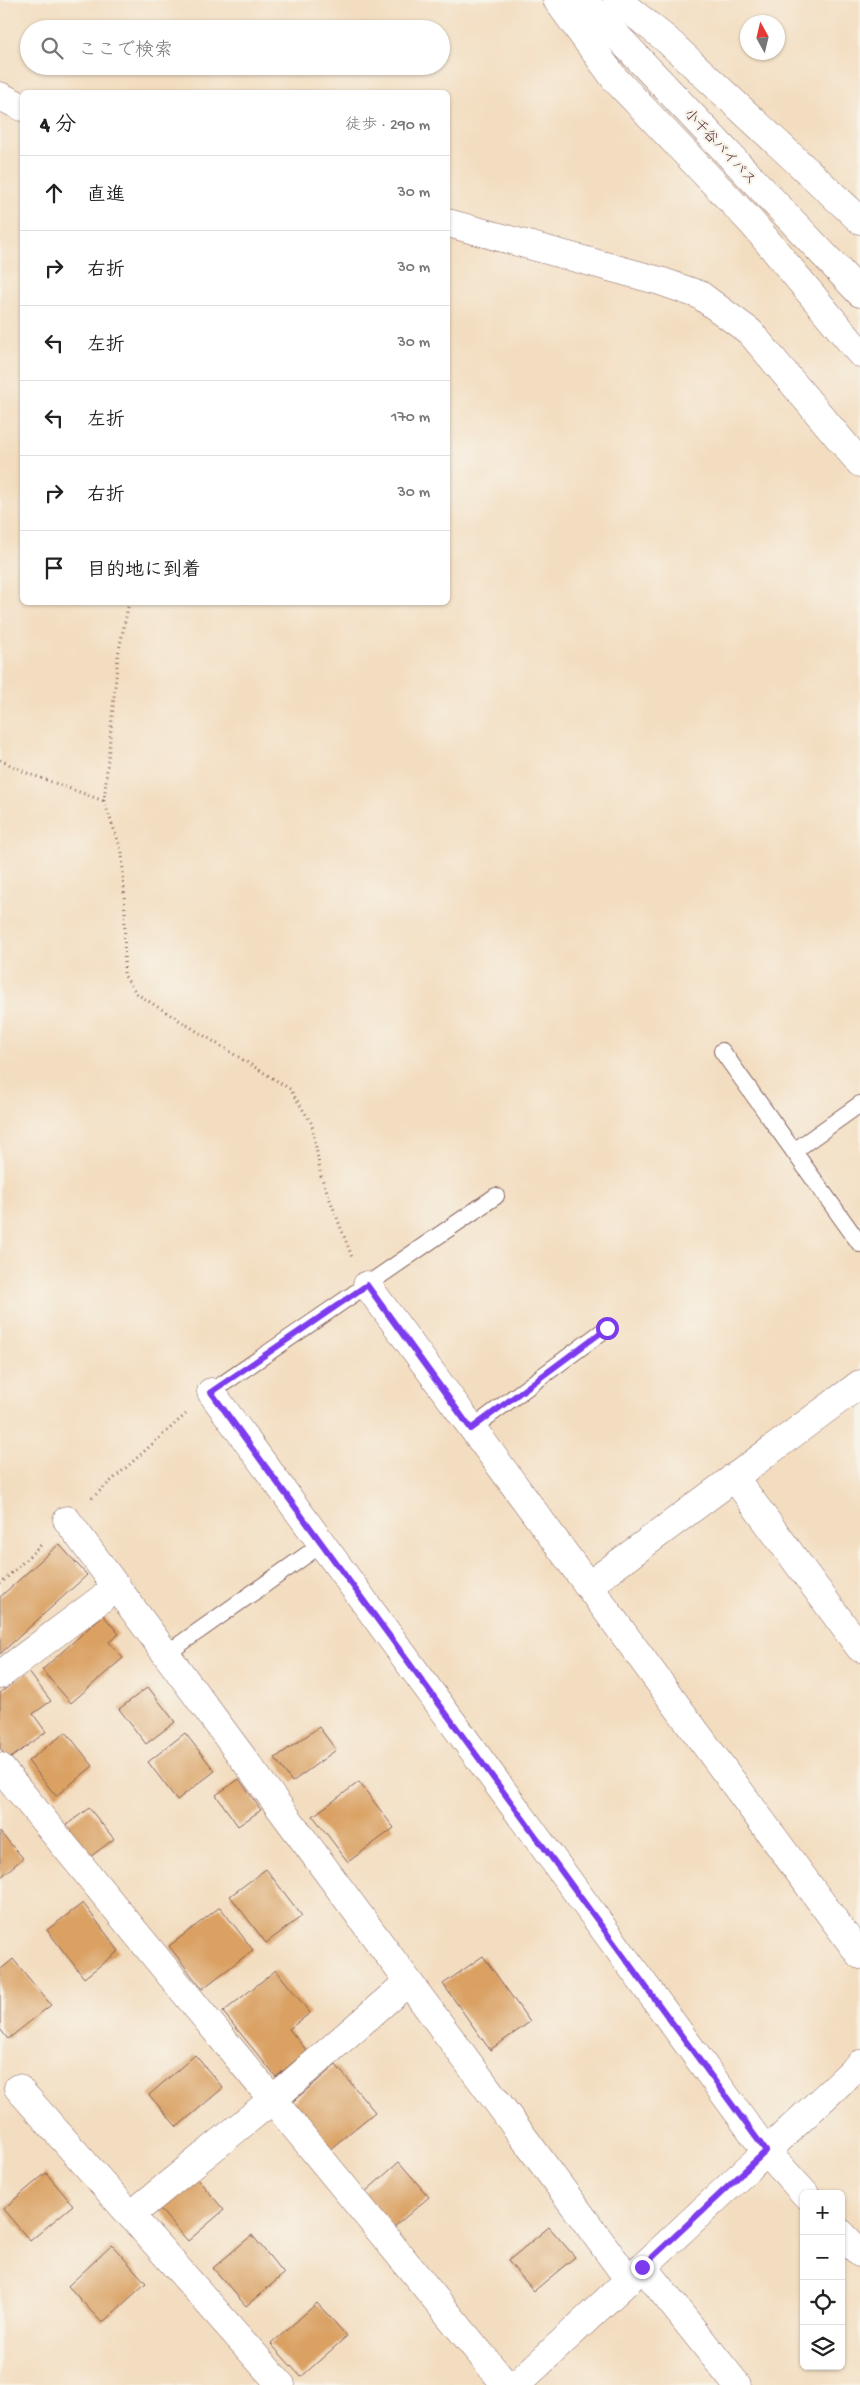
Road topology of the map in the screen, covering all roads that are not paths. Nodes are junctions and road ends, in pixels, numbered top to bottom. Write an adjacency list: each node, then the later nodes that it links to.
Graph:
1 (557, 0): 9 (main road)
2 (583, 0): 8 (main road, 小千谷バイパス)
3 (617, 0): 6 (main road)
4 (0, 96): 5 (main road)
5 (20, 106)
6 (860, 220)
7 (450, 225): 10 (main road)
8 (860, 293)
9 (860, 353)
10 (860, 463)
11 (722, 1051): 13 (lane)
12 (860, 1104): 13 (lane)
13 (794, 1151): 15 (lane)
14 (496, 1196): 16 (lane)
15 (860, 1244)
16 (367, 1285): 19 (lane); 20 (main road)
17 (607, 1328): 20 (lane)
18 (860, 1384): 21 (main road)
19 (211, 1392): 23 (main road)
20 (471, 1429): 24 (main road)
21 (734, 1477): 24 (main road); 26 (main road)
22 (67, 1520): 25 (main road)
23 (322, 1544): 27 (lane); 35 (main road)
24 (588, 1586): 30 (main road)
25 (117, 1587): 27 (main road); 28 (main road)
26 (860, 1648)
27 (166, 1654): 31 (main road)
28 (0, 1676)
29 (0, 1767): 34 (main road)
30 (860, 1955)
31 (408, 1982): 34 (main road); 40 (main road)
32 (860, 2064): 35 (main road)
33 (18, 2088): 37 (main road)
34 (272, 2100): 37 (main road); 42 (main road)
35 (766, 2151): 36 (main road); 40 (main road)
36 (801, 2190)
37 (131, 2216): 41 (main road)
38 (843, 2235): 39 (main road)
39 (860, 2254)
40 (636, 2273): 43 (main road); 44 (main road)
41 (281, 2385)
42 (506, 2385)
43 (516, 2385)
44 (737, 2385)

